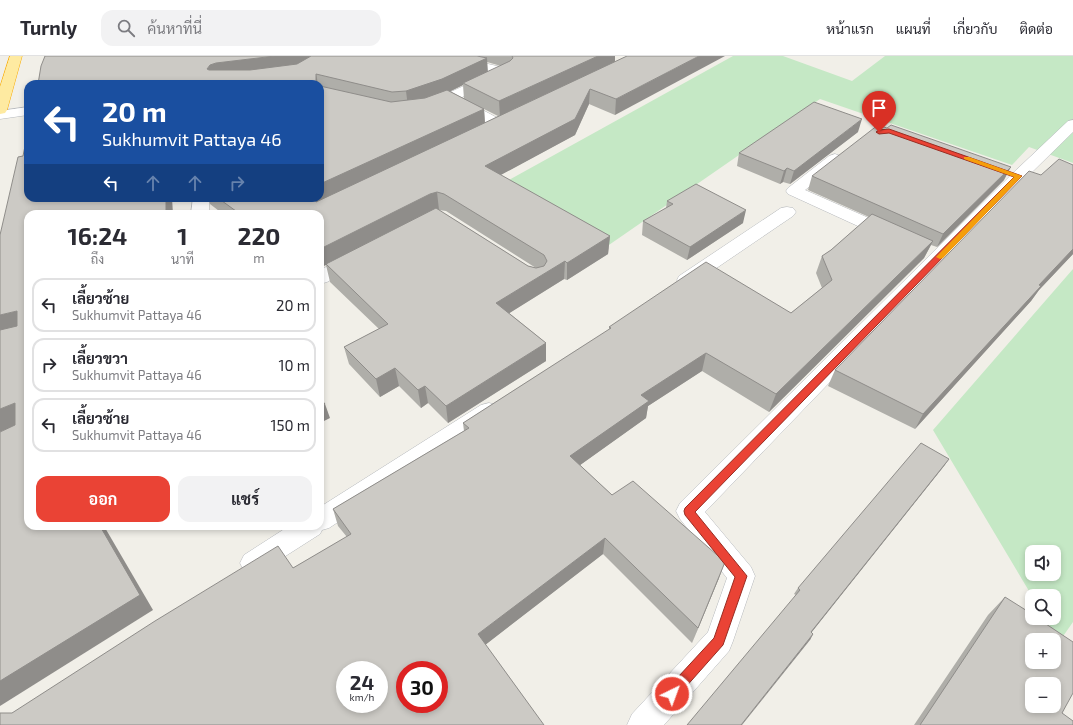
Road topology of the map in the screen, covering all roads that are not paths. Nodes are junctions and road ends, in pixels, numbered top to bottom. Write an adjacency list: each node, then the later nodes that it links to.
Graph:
1 (16, 56): 4 (highway)
2 (436, 56): 3 (street)
3 (449, 98): 5 (street); 9 (street)
4 (0, 110)
5 (413, 111)
6 (24, 112): 7 (street)
7 (0, 115)
8 (1073, 124): 20 (street)
9 (482, 134)
10 (844, 152): 12 (street)
11 (787, 212): 15 (street)
12 (904, 241)
13 (369, 252): 14 (street)
14 (324, 276)
15 (668, 292)
16 (503, 402): 17 (street)
17 (324, 517)
18 (305, 530): 19 (street)
19 (230, 578)
20 (643, 725)

